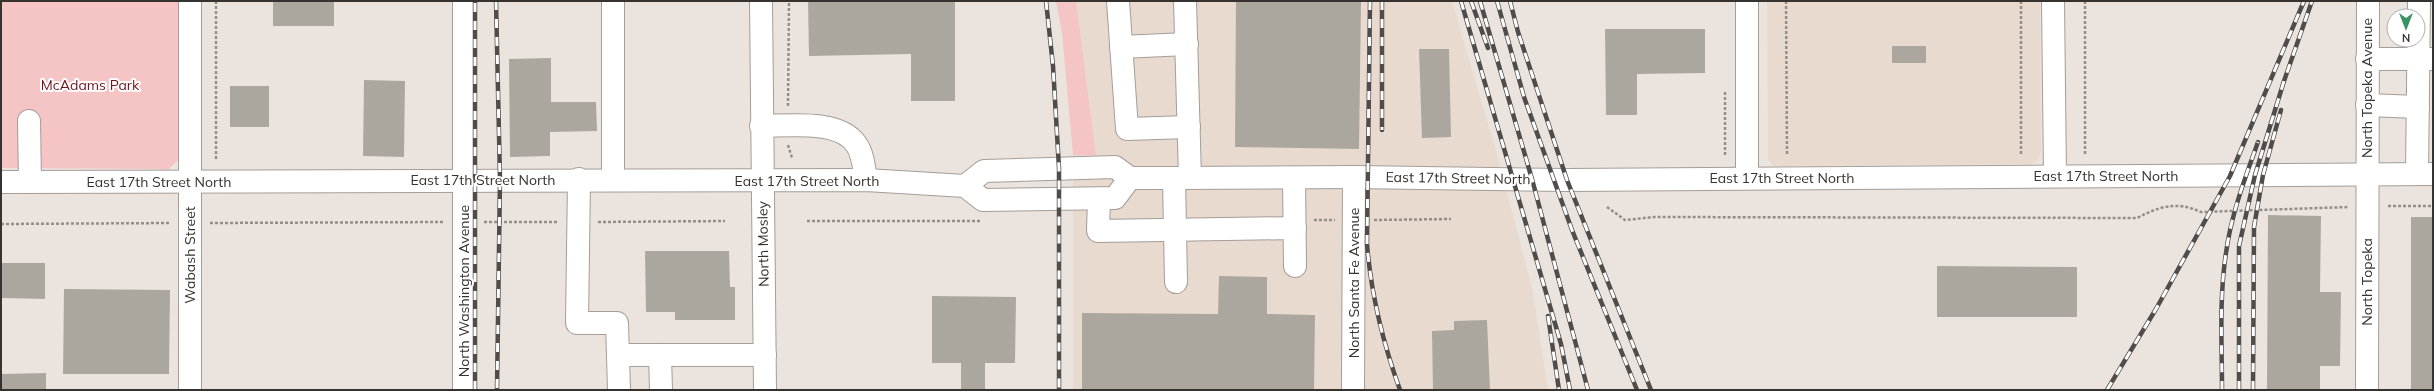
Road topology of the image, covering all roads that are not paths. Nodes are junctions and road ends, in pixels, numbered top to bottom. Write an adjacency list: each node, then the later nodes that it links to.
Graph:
1 (190, 1): 35 (street, Wabash Street)
2 (464, 1): 29 (street, North Washington Avenue)
3 (613, 1): 30 (street)
4 (761, 1): 18 (street, North Mosley)
5 (1118, 1): 12 (street)
6 (1186, 1): 11 (street)
7 (1746, 1): 27 (street)
8 (2054, 1): 22 (street)
9 (2368, 1): 13 (street, North Topeka Avenue)
10 (2419, 1): 14 (street)
11 (1187, 44): 12 (street); 19 (street)
12 (1121, 47): 19 (street)
13 (2367, 59): 14 (street); 15 (street, North Topeka Avenue)
14 (2426, 59): 16 (street)
15 (2367, 106): 16 (street); 20 (street, North Topeka Avenue)
16 (2418, 107): 21 (street)
17 (29, 121): 34 (street)
18 (761, 126): 31 (street, North Mosley); 32 (street)
19 (1189, 127): 25 (street)
20 (2366, 174): 21 (street, East 17th Street North); 22 (street, East 17th Street North); 51 (street, North Topeka)
21 (2425, 174)
22 (2055, 176): 27 (street, East 17th Street North)
23 (1354, 177): 26 (street, East 17th Street North); 27 (street, East 17th Street North); 50 (street, North Santa Fe Avenue)
24 (1130, 178): 25 (street, East 17th Street North); 36 (street); 37 (street)
25 (1182, 178): 26 (street, East 17th Street North); 39 (street)
26 (1294, 178): 38 (street)
27 (1747, 178)
28 (579, 179): 29 (street, East 17th Street North); 30 (street, East 17th Street North); 42 (street)
29 (465, 180): 35 (street, East 17th Street North); 46 (street, North Washington Avenue)
30 (613, 180): 31 (street, East 17th Street North)
31 (762, 180): 32 (street, East 17th Street North); 44 (street, North Mosley)
32 (866, 180): 36 (street, East 17th Street North)
33 (1, 182): 34 (street, East 17th Street North)
34 (30, 182): 35 (street, East 17th Street North)
35 (190, 182): 45 (street, Wabash Street)
36 (965, 186): 37 (street)
37 (1099, 199): 39 (street)
38 (1295, 228): 39 (street); 40 (street)
39 (1175, 229): 41 (street)
40 (1295, 266)
41 (1176, 282)
42 (618, 355): 43 (street); 47 (street)
43 (660, 355): 44 (street); 48 (street)
44 (764, 355): 49 (street, North Mosley)
45 (190, 390)
46 (464, 390)
47 (619, 390)
48 (661, 390)
49 (765, 390)
50 (1353, 390)
51 (2367, 390)

